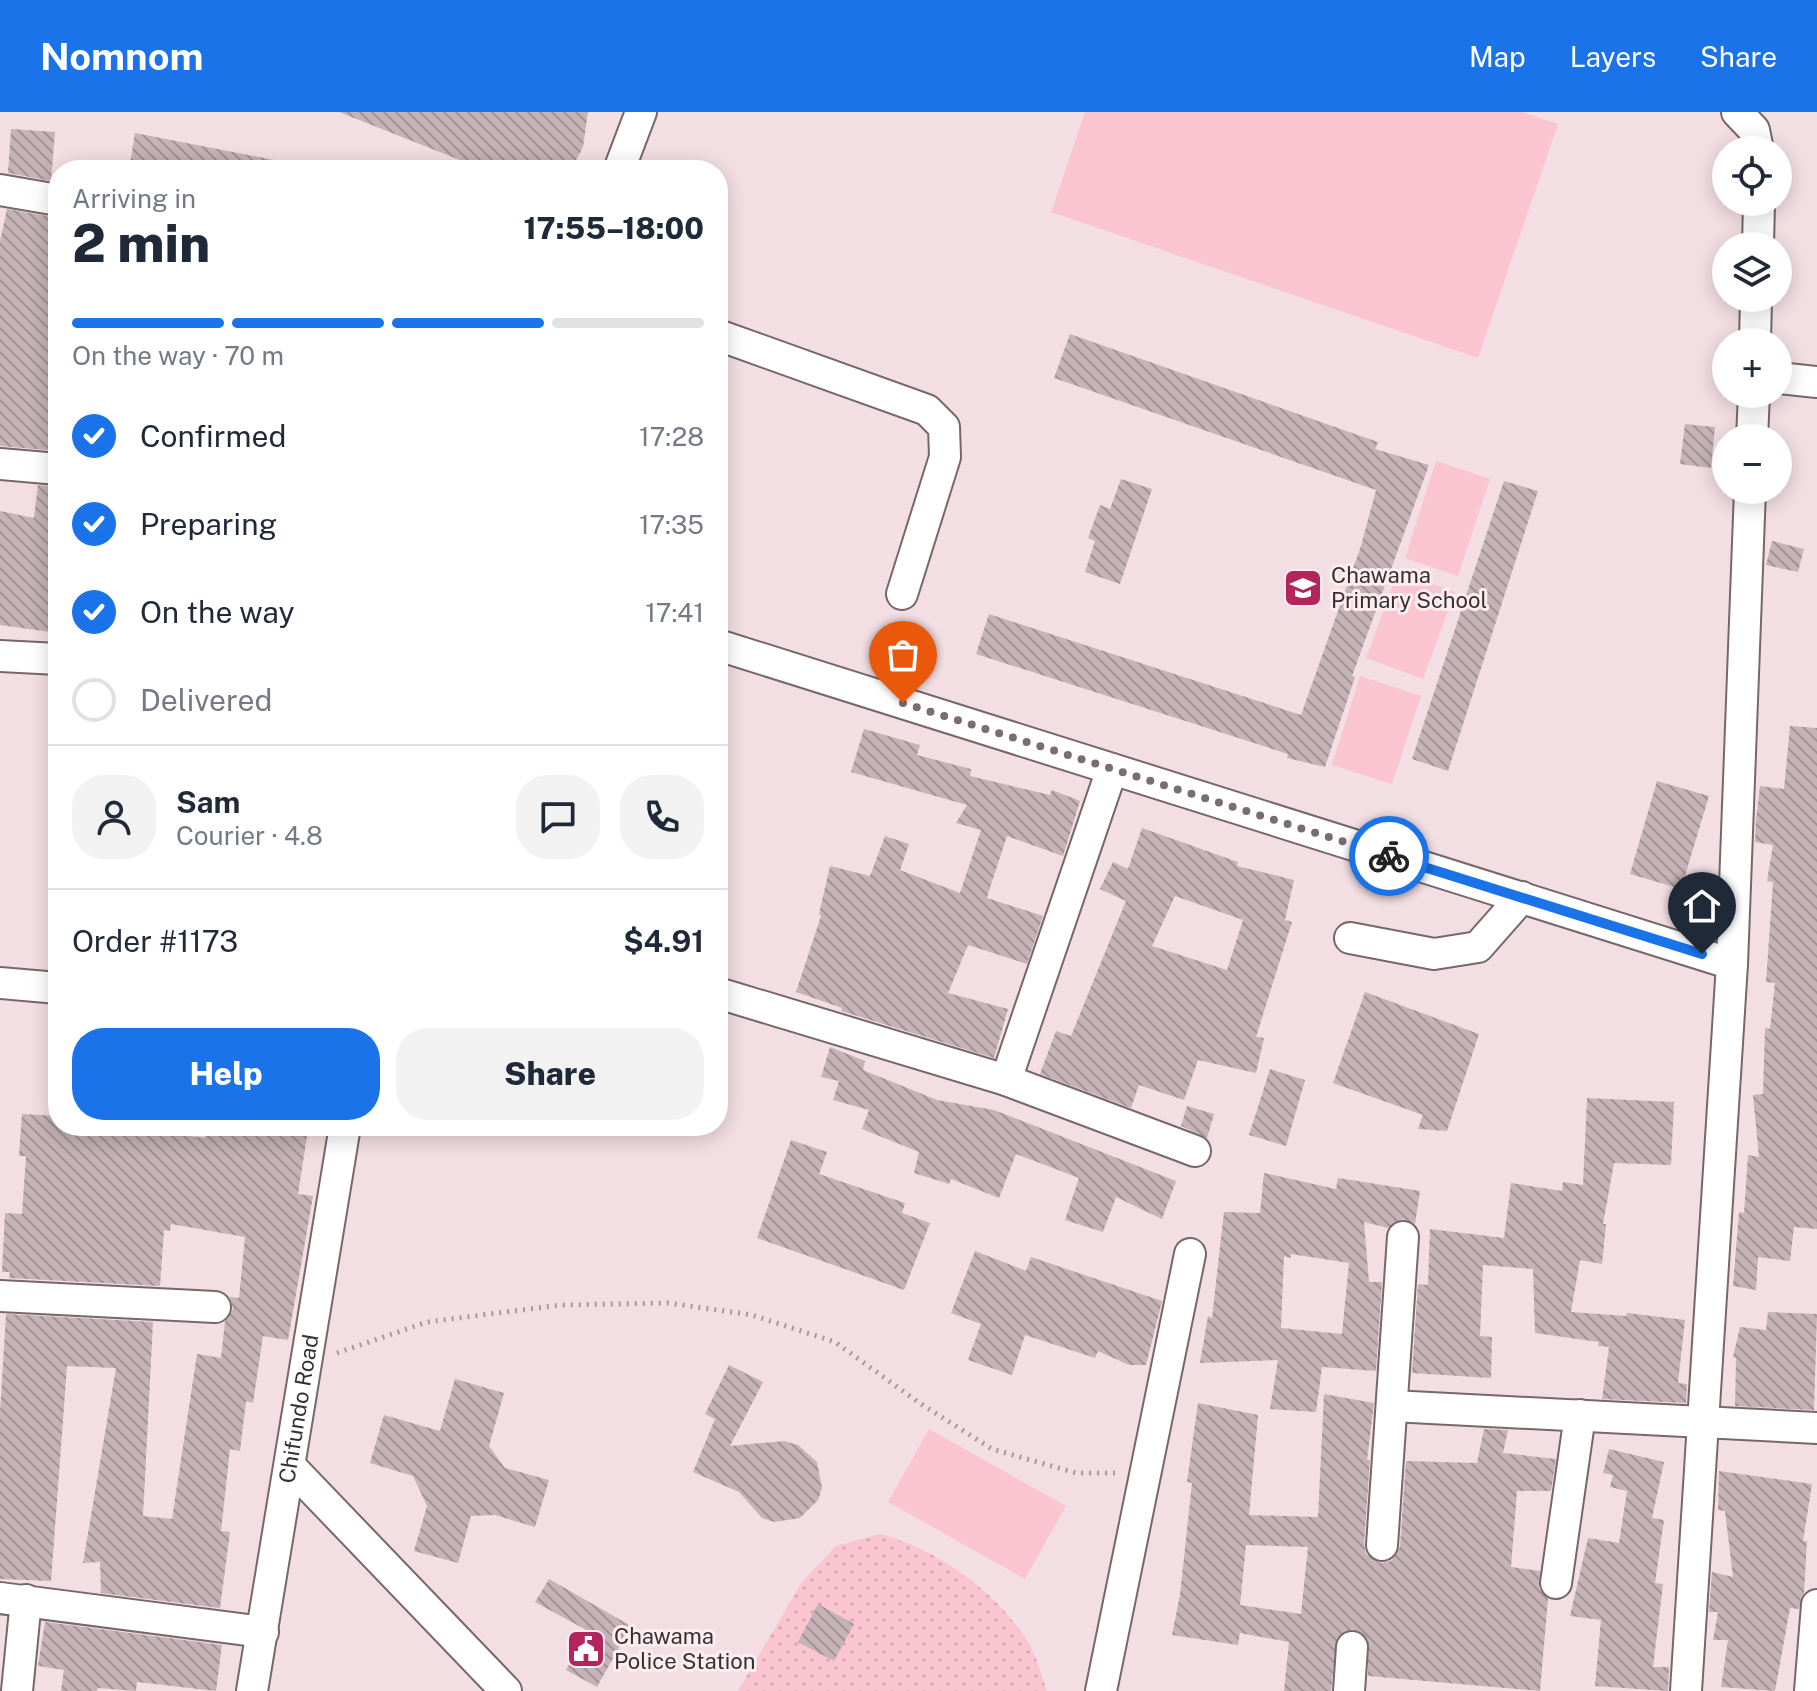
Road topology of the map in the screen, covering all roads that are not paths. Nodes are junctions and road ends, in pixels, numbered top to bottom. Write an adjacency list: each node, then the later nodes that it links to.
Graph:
1 (641, 112): 4 (street)
2 (1737, 112): 3 (street)
3 (1755, 136)
4 (623, 160)
5 (0, 190): 6 (street)
6 (48, 198)
7 (728, 339): 13 (street)
8 (1792, 379): 9 (street)
9 (1817, 382)
10 (0, 464): 11 (street)
11 (48, 468)
12 (1749, 504): 20 (street)
13 (902, 594)
14 (728, 655): 17 (street)
15 (0, 656): 16 (street)
16 (48, 658)
17 (1112, 769): 18 (street); 24 (street)
18 (1522, 897): 19 (street); 20 (street)
19 (1350, 938)
20 (1732, 964): 33 (street)
21 (0, 983): 22 (street)
22 (48, 987)
23 (728, 996): 24 (street)
24 (1006, 1080): 26 (street)
25 (343, 1136): 35 (street, Chifundo Road)
26 (1195, 1151)
27 (1403, 1237): 31 (street)
28 (1190, 1254): 45 (street)
29 (0, 1296): 30 (street)
30 (215, 1307)
31 (1392, 1406): 32 (street); 36 (street)
32 (1580, 1415): 33 (street); 37 (street)
33 (1704, 1421): 34 (street); 47 (street)
34 (1817, 1428)
35 (290, 1466): 40 (street, Chifundo Road); 44 (street)
36 (1382, 1545)
37 (1556, 1583)
38 (13, 1599): 40 (street); 42 (street)
39 (1817, 1605): 48 (street)
40 (263, 1632): 43 (street, Chifundo Road)
41 (1352, 1647): 46 (street)
42 (17, 1691)
43 (252, 1691)
44 (506, 1691)
45 (1101, 1691)
46 (1349, 1691)
47 (1686, 1691)
48 (1810, 1691)

